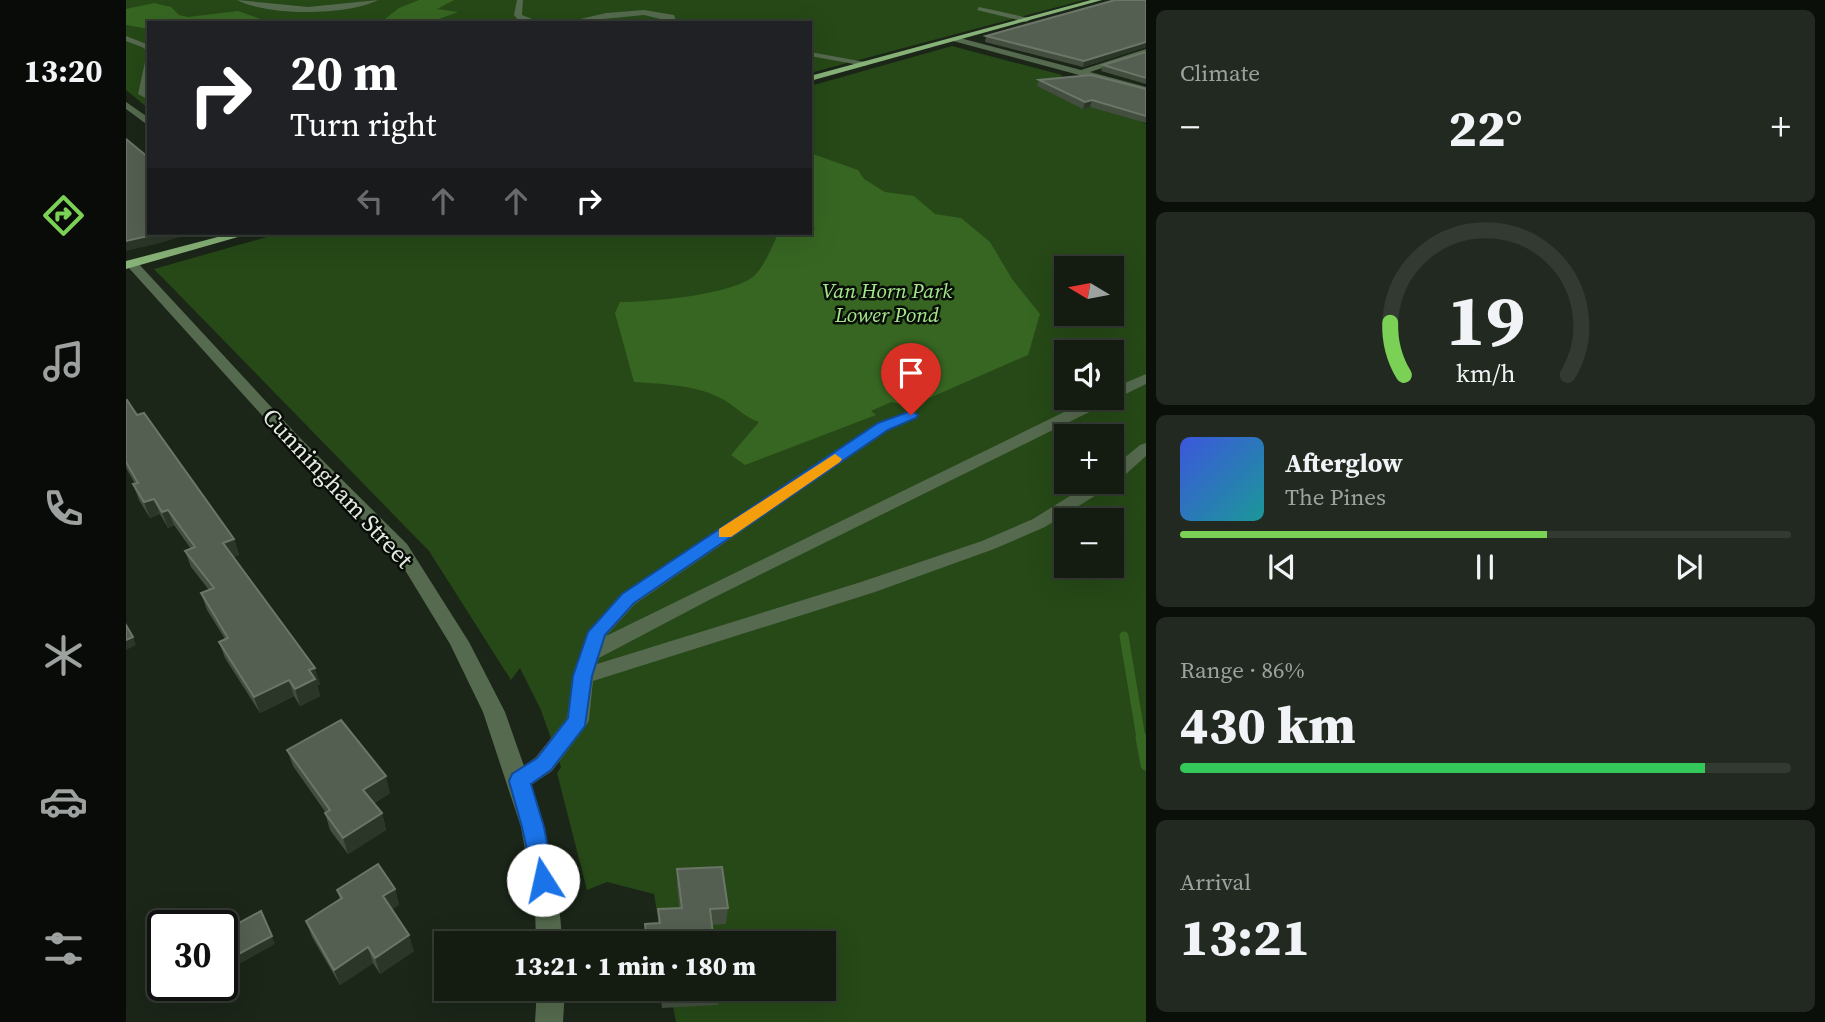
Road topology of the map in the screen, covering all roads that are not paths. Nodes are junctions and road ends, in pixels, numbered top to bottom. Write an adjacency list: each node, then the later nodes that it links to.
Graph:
1 (240, 0): 2 (street)
2 (375, 0)
3 (520, 0): 8 (street)
4 (993, 0): 6 (street)
5 (1099, 0): 7 (main road)
6 (979, 9): 7 (street); 11 (street)
7 (1026, 20): 11 (main road)
8 (530, 21)
9 (575, 21): 10 (street)
10 (672, 21)
11 (1012, 23): 13 (main road)
12 (126, 38): 14 (street)
13 (956, 39): 17 (main road); 19 (street)
14 (147, 47)
15 (1146, 51): 19 (street)
16 (812, 54): 17 (street)
17 (865, 64): 20 (main road)
18 (147, 71): 22 (street)
19 (1080, 73): 21 (street)
20 (812, 78)
21 (1146, 90)
22 (147, 96)
23 (126, 105): 24 (street)
24 (147, 121)
25 (238, 235): 26 (main road)
26 (129, 264): 36 (street, Cunningham Street)
27 (1146, 379): 28 (street)
28 (1124, 389)
29 (1081, 410): 34 (street)
30 (911, 415): 34 (street)
31 (1146, 447): 32 (street)
32 (1124, 466)
33 (1085, 494): 35 (street)
34 (591, 653): 35 (street)
35 (583, 676): 36 (street)
36 (519, 781): 37 (street, Cunningham Street)
37 (549, 931)
38 (550, 1001): 39 (street)
39 (549, 1022)

